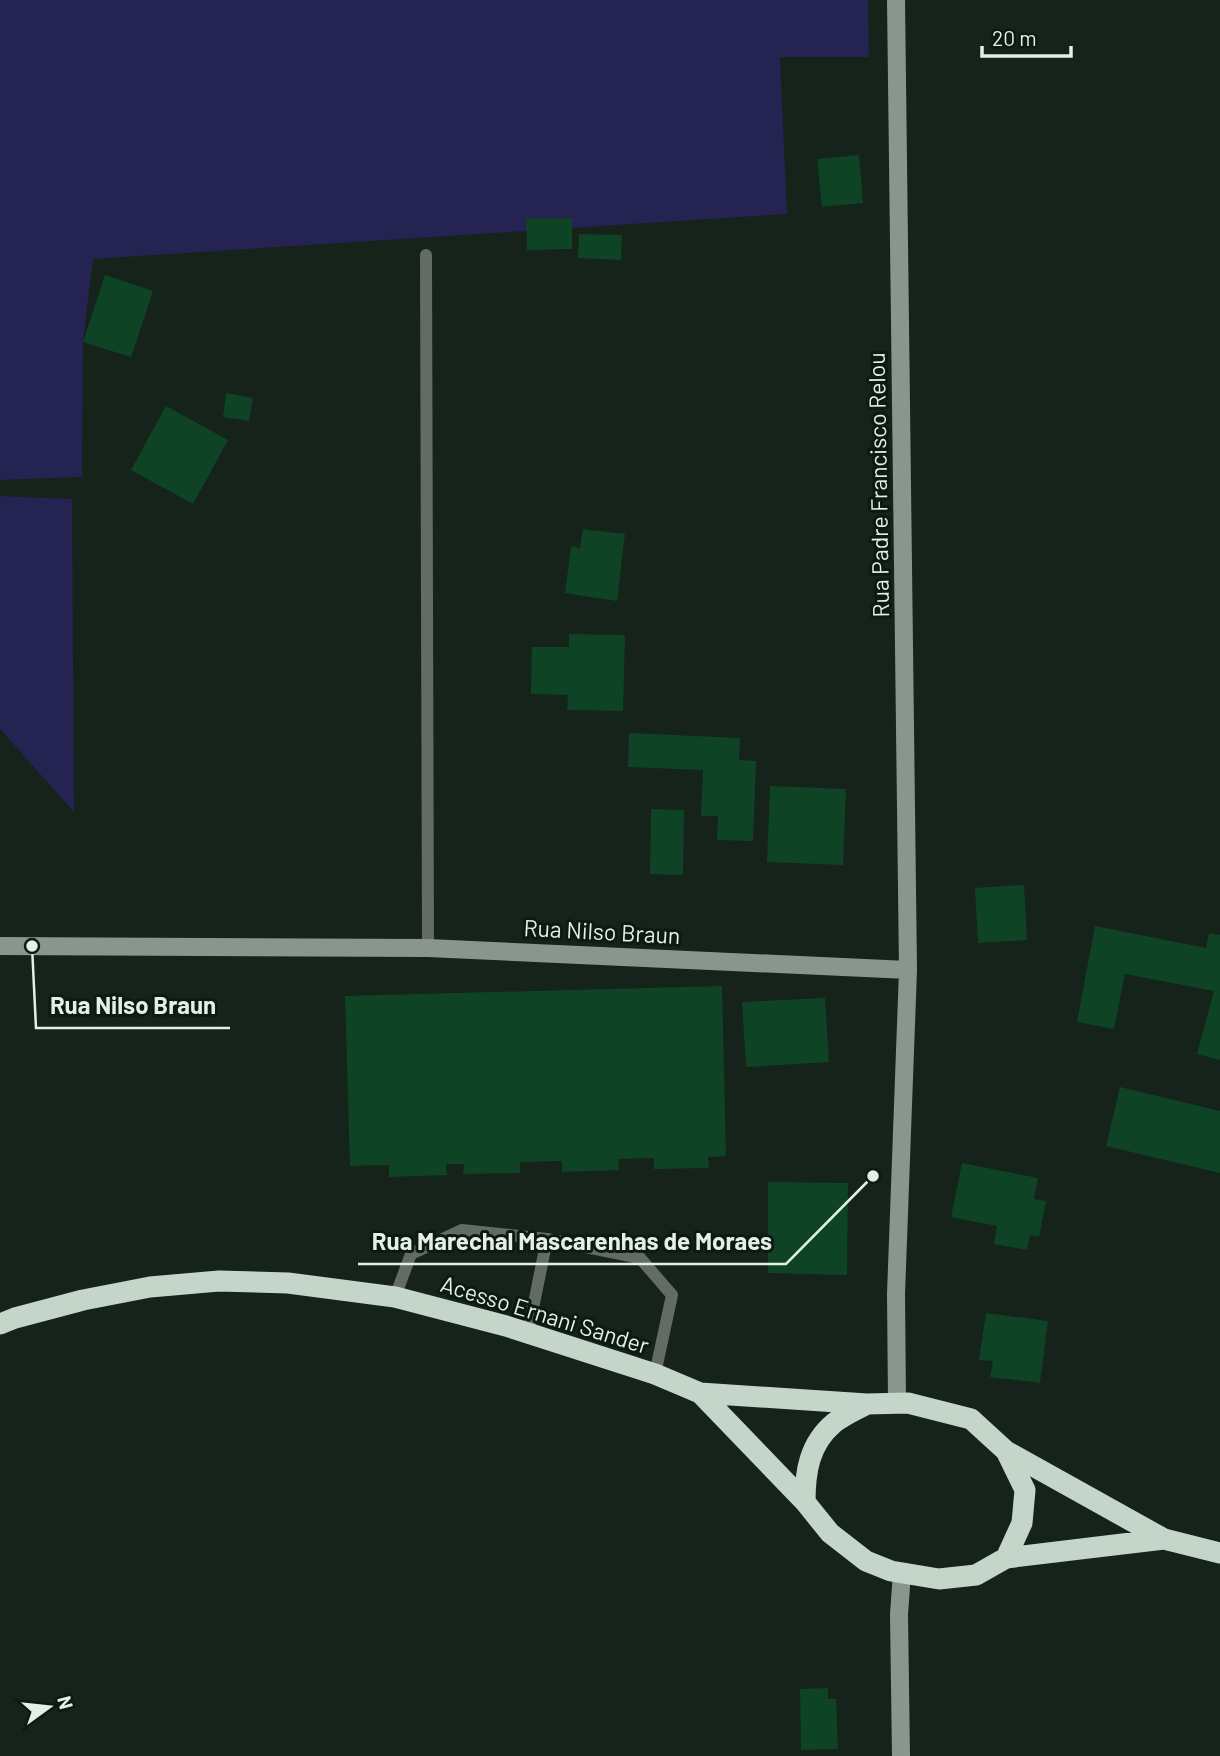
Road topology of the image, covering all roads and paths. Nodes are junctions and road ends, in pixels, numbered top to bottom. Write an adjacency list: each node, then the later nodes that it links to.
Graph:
1 (896, 0): 5 (street, Rua Padre Francisco Relou)
2 (426, 255): 4 (lane)
3 (0, 946): 4 (street, Rua Nilso Braun)
4 (428, 947): 5 (street, Rua Nilso Braun)
5 (908, 970): 12 (street, Rua Padre Francisco Relou)
6 (547, 1239): 7 (lane); 9 (lane); 10 (lane)
7 (395, 1297): 8 (highway, Acesso Ernani Sander); 9 (highway, Acesso Ernani Sander)
8 (0, 1324)
9 (528, 1333): 10 (highway, Acesso Ernani Sander)
10 (655, 1374): 11 (highway, Acesso Ernani Sander)
11 (700, 1393): 13 (highway, Acesso Ernani Sander); 15 (highway, Acesso Ernani Sander)
12 (897, 1403): 13 (highway, Acesso Ernani Sander); 14 (highway, Acesso Ernani Sander)
13 (867, 1404): 15 (highway)
14 (1006, 1451): 16 (highway, Acesso Ernani Sander); 18 (highway)
15 (805, 1503): 19 (highway, Acesso Ernani Sander)
16 (1164, 1539): 17 (highway, Acesso Ernani Sander); 18 (highway, Acesso Ernani Sander)
17 (1220, 1553)
18 (1006, 1558): 19 (highway, Acesso Ernani Sander)
19 (902, 1573): 20 (street)
20 (901, 1756)

